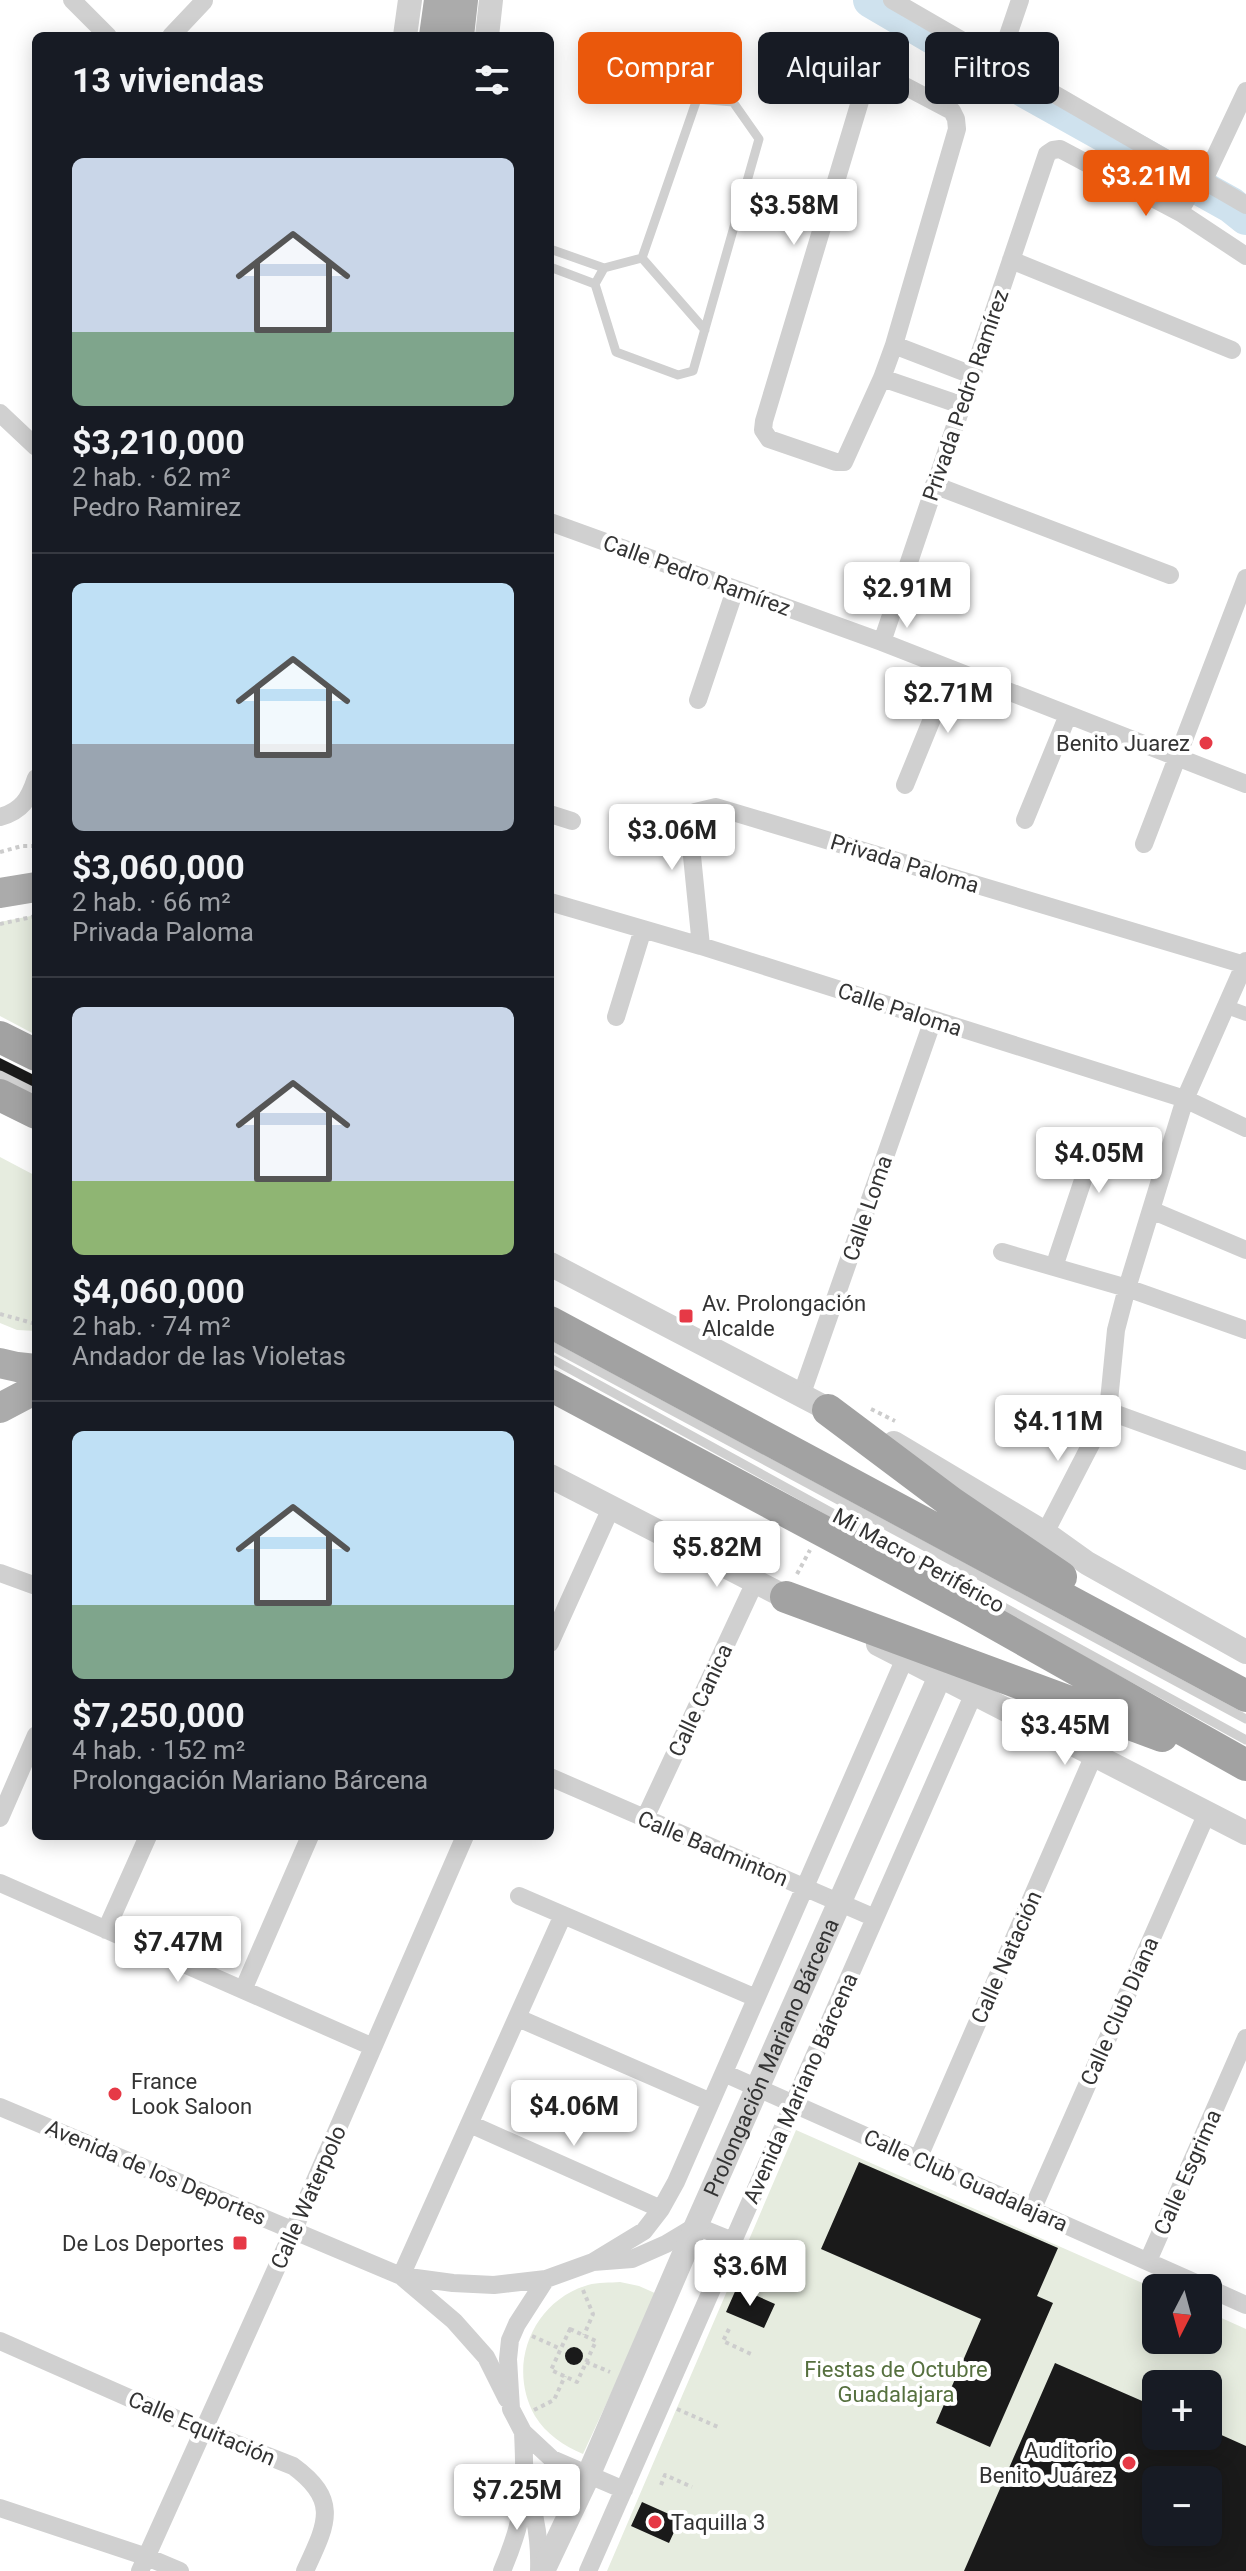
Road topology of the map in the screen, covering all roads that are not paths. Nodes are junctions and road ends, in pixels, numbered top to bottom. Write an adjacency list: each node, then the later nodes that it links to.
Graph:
1 (72, 0): 9 (street)
2 (410, 0): 11 (street)
3 (439, 0): 12 (main road)
4 (463, 0): 13 (main road)
5 (491, 0): 14 (street)
6 (892, 0): 15 (street)
7 (1020, 0): 16 (street)
8 (204, 1): 10 (street)
9 (104, 32)
10 (175, 32)
11 (406, 32)
12 (435, 32)
13 (459, 32)
14 (487, 32)
15 (947, 32)
16 (1009, 32)
17 (1246, 91): 19 (street)
18 (1059, 97): 19 (street)
19 (1201, 181): 20 (street); 21 (street)
20 (1246, 205)
21 (1183, 210): 23 (street); 25 (street, Privada Pedro Ramírez)
22 (554, 250): 26 (lane)
23 (1246, 256)
24 (642, 258): 26 (lane); 29 (lane); 29 (lane)
25 (1011, 260): 31 (street); 32 (street, Privada Pedro Ramírez)
26 (604, 268): 28 (lane)
27 (554, 269): 28 (lane)
28 (595, 284): 29 (lane)
29 (705, 330)
30 (894, 345): 32 (street); 33 (street); 33 (street)
31 (1232, 350)
32 (972, 375): 34 (street, Privada Pedro Ramírez)
33 (882, 378): 34 (street)
34 (961, 405): 37 (street, Privada Pedro Ramírez)
35 (0, 413): 36 (street)
36 (32, 443)
37 (934, 485): 39 (street); 42 (street, Privada Pedro Ramírez)
38 (554, 523): 41 (street, Calle Pedro Ramírez)
39 (1170, 575)
40 (1246, 578): 46 (street)
41 (735, 590): 42 (street, Calle Pedro Ramírez); 44 (street)
42 (882, 642): 43 (street, Calle Pedro Ramírez)
43 (952, 670): 45 (street, Calle Pedro Ramírez); 48 (street)
44 (698, 700)
45 (1068, 715): 46 (street, Calle Pedro Ramírez); 52 (street)
46 (1178, 758): 47 (street, Calle Pedro Ramírez); 54 (street)
47 (1246, 784)
48 (905, 785)
49 (32, 787): 51 (street)
50 (554, 815): 53 (street)
51 (0, 817)
52 (1025, 820)
53 (572, 821)
54 (1144, 844)
55 (32, 888): 56 (main road)
56 (0, 893)
57 (554, 903): 58 (street, Calle Paloma)
58 (643, 929): 59 (street, Calle Paloma); 63 (street)
59 (701, 946): 60 (street, Privada Paloma); 64 (street, Calle Paloma)
60 (1245, 963): 61 (street)
61 (1227, 1007): 62 (street); 70 (street)
62 (1246, 1014)
63 (616, 1017)
64 (933, 1020): 70 (street, Calle Paloma); 88 (street, Calle Loma)
65 (0, 1037): 66 (highway)
66 (32, 1053)
67 (0, 1075): 68 (lane)
68 (32, 1091)
69 (0, 1095): 71 (highway)
70 (1185, 1099): 72 (street, Calle Paloma); 73 (street)
71 (32, 1111)
72 (1246, 1128)
73 (1166, 1161): 74 (street); 78 (street)
74 (1151, 1210): 75 (street); 79 (street)
75 (1246, 1250)
76 (1002, 1252): 78 (street)
77 (554, 1266): 88 (street)
78 (1054, 1267): 79 (street)
79 (1127, 1288): 81 (street); 90 (street)
80 (554, 1324): 103 (highway)
81 (1246, 1330)
82 (554, 1347): 106 (lane, Mi Macro Periférico)
83 (554, 1360): 107 (lane, Mi Macro Periférico)
84 (0, 1363): 85 (main road)
85 (32, 1369)
86 (554, 1387): 110 (highway)
87 (32, 1391): 89 (main road)
88 (814, 1403): 94 (street); 103 (highway)
89 (0, 1408)
90 (1108, 1411): 91 (street); 94 (street)
91 (1246, 1461)
92 (554, 1478): 93 (street)
93 (611, 1508): 96 (street); 99 (street)
94 (1045, 1533): 100 (street)
95 (0, 1573): 97 (street)
96 (755, 1582): 98 (street); 114 (street, Calle Canica)
97 (32, 1585)
98 (786, 1597): 101 (street); 110 (highway)
99 (554, 1634)
100 (1246, 1652)
101 (905, 1658): 102 (street); 120 (street, Prolongación Mariano Bárcena)
102 (940, 1676): 104 (street); 122 (street, Prolongación Mariano Bárcena)
103 (1213, 1679): 105 (highway)
104 (974, 1693): 109 (street); 124 (street, Avenida Mariano Bárcena)
105 (1246, 1696)
106 (1246, 1719)
107 (1246, 1740)
108 (32, 1744): 113 (street)
109 (1094, 1755): 112 (street); 137 (street, Calle Natación)
110 (1246, 1766)
111 (554, 1779): 114 (street, Calle Badminton)
112 (1207, 1813): 115 (street); 139 (street, Calle Club Diana)
113 (0, 1818)
114 (645, 1818): 120 (street, Calle Badminton)
115 (1246, 1833)
116 (146, 1840): 125 (street)
117 (308, 1840): 126 (street)
118 (463, 1840): 130 (street, Calle Waterpolo)
119 (0, 1883): 125 (street)
120 (805, 1888): 122 (street, Calle Badminton); 127 (street, Prolongación Mariano Bárcena)
121 (519, 1896): 123 (street)
122 (840, 1903): 124 (street, Calle Badminton); 132 (street, Prolongación Mariano Bárcena)
123 (563, 1915): 127 (street); 128 (street)
124 (875, 1918): 134 (street, Avenida Mariano Bárcena)
125 (106, 1930): 126 (street)
126 (243, 1990): 130 (street)
127 (756, 1998): 131 (street, Prolongación Mariano Bárcena)
128 (518, 2018): 133 (street); 136 (street)
129 (1246, 2038): 143 (street, Calle Esgrima)
130 (373, 2047): 141 (street, Calle Waterpolo)
131 (724, 2073): 132 (street, Calle Club Guadalajara); 133 (street, Prolongación Mariano Bárcena)
132 (757, 2088): 134 (street, Calle Club Guadalajara); 140 (street, Prolongación Mariano Bárcena)
133 (711, 2102): 138 (street, Prolongación Mariano Bárcena)
134 (793, 2103): 137 (street, Calle Club Guadalajara); 142 (street, Avenida Mariano Bárcena)
135 (0, 2107): 141 (street, Avenida de los Deportes)
136 (470, 2124): 138 (street); 146 (street)
137 (918, 2159): 139 (street, Calle Club Guadalajara)
138 (661, 2209): 144 (street, Prolongación Mariano Bárcena)
139 (1032, 2210): 143 (street, Calle Club Guadalajara)
140 (696, 2226): 142 (street); 144 (street, Avenida de los Deportes); 154 (street, Prolongación Mariano Bárcena)
141 (294, 2229): 146 (street, Avenida de los Deportes); 152 (street, Calle Waterpolo)
142 (733, 2241): 156 (street, Avenida Mariano Bárcena)
143 (1148, 2261): 145 (street, Calle Club Guadalajara)
144 (593, 2262): 147 (street, Avenida de los Deportes)
145 (1177, 2274)
146 (401, 2276): 147 (street, Avenida de los Deportes); 151 (street, Avenida de los Deportes)
147 (546, 2279): 151 (street, Avenida de los Deportes)
148 (1222, 2294): 149 (street, Calle Club Guadalajara)
149 (1246, 2305)
150 (0, 2341): 152 (street, Calle Equitación)
151 (511, 2409): 153 (street, Avenida de los Deportes)
152 (204, 2431): 158 (street, Calle Waterpolo); 160 (street, Calle Equitación)
153 (523, 2432): 154 (street, Avenida de los Deportes); 155 (street, Prolongación Mariano Bárcena)
154 (588, 2476): 156 (street, Avenida de los Deportes); 162 (street, Prolongación Mariano Bárcena)
155 (526, 2487): 161 (street, Prolongación Mariano Bárcena); 162 (street, Prolongación Mariano Bárcena)
156 (624, 2490): 163 (street, Avenida Mariano Bárcena)
157 (0, 2508): 158 (street)
158 (144, 2564): 159 (street)
159 (180, 2571)
160 (305, 2571)
161 (502, 2571)
162 (541, 2571)
163 (588, 2571)

